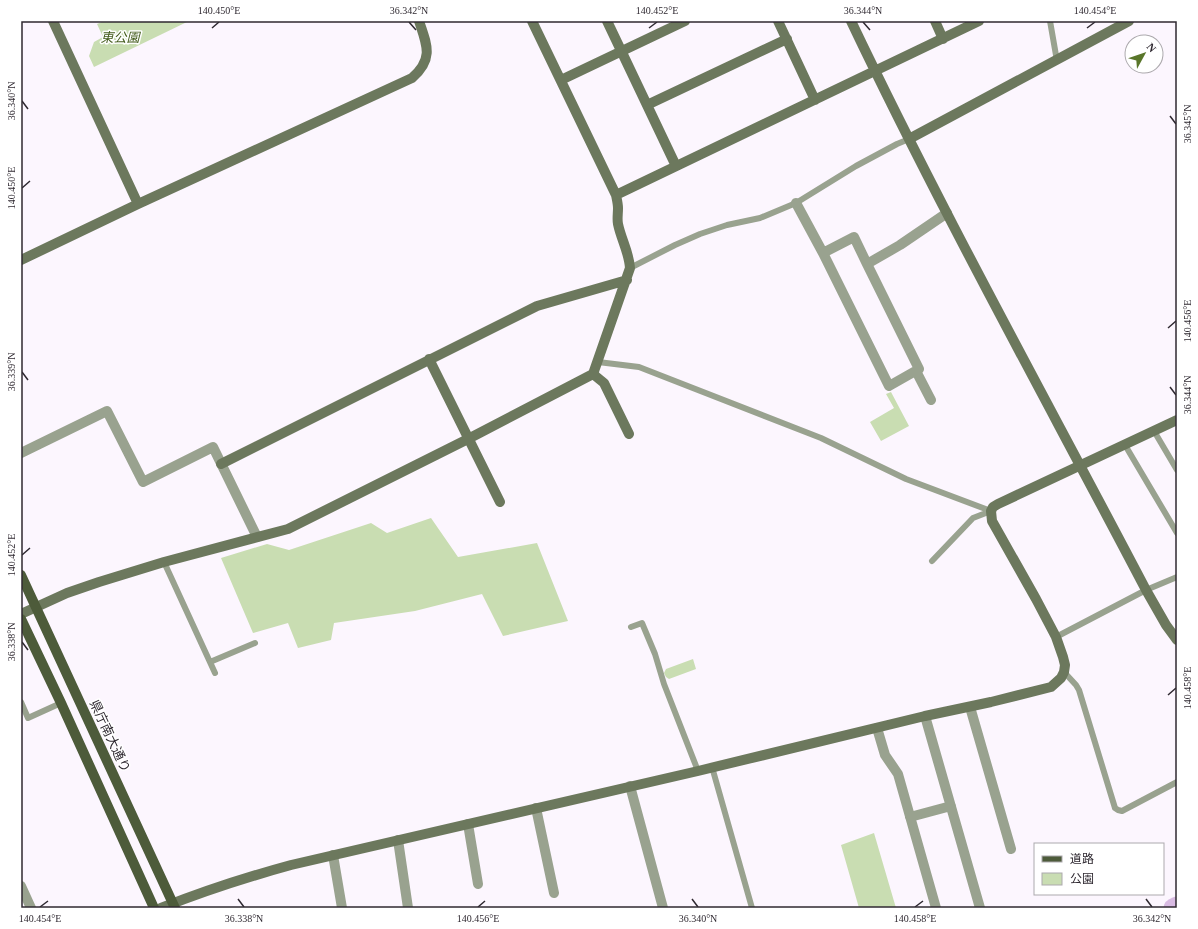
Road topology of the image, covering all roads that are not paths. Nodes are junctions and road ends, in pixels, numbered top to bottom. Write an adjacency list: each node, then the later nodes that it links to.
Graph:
1 (53, 21): 24 (street)
2 (419, 21): 24 (street)
3 (532, 21): 17 (street)
4 (607, 21): 14 (street)
5 (685, 21): 14 (street)
6 (778, 21): 12 (street)
7 (852, 21): 16 (street)
8 (935, 21): 13 (street)
9 (978, 21): 13 (street)
10 (1050, 21): 15 (lane)
11 (1129, 21): 15 (street)
12 (787, 39): 18 (street); 19 (street)
13 (943, 39): 16 (street)
14 (622, 51): 17 (street); 19 (street)
15 (1057, 61): 20 (street)
16 (875, 71): 18 (street); 20 (street)
17 (561, 80): 22 (street)
18 (815, 100): 21 (street)
19 (647, 105): 21 (street)
20 (909, 140): 23 (lane); 25 (street)
21 (676, 166): 22 (street)
22 (616, 195): 29 (street)
23 (796, 203): 26 (street); 29 (lane)
24 (138, 204): 27 (street)
25 (947, 213): 28 (street); 43 (street)
26 (823, 253): 28 (street); 33 (street)
27 (21, 260)
28 (867, 264): 33 (street)
29 (630, 268): 30 (street)
30 (627, 280): 31 (street); 32 (street)
31 (429, 359): 39 (street); 42 (street)
32 (598, 362): 34 (street); 46 (lane)
33 (916, 371): 35 (street)
34 (593, 374): 38 (street); 39 (street)
35 (931, 400)
36 (1177, 422): 37 (street)
37 (1154, 431): 40 (street); 44 (lane)
38 (629, 434)
39 (468, 439): 45 (street); 48 (street)
40 (1125, 445): 43 (street); 47 (lane)
41 (21, 453): 42 (street)
42 (221, 464): 48 (street)
43 (1081, 466): 46 (street); 53 (street)
44 (1177, 470)
45 (500, 502)
46 (991, 511): 49 (lane); 58 (street)
47 (1177, 533)
48 (257, 537): 50 (street)
49 (932, 561)
50 (164, 562): 54 (street); 61 (lane)
51 (21, 575): 54 (main road, 県庁南大通り)
52 (1177, 577): 53 (lane)
53 (1146, 590): 58 (lane); 59 (street)
54 (36, 606): 55 (street); 83 (main road, 県庁南大通り)
55 (21, 614)
56 (21, 619): 65 (main road)
57 (631, 627): 70 (lane)
58 (1056, 637): 62 (street)
59 (1177, 640)
60 (255, 643): 61 (lane)
61 (210, 662): 63 (lane)
62 (1064, 672): 66 (street); 71 (lane)
63 (215, 673)
64 (21, 702): 65 (lane)
65 (61, 703): 85 (main road)
66 (970, 706): 67 (street); 78 (street)
67 (925, 716): 68 (street); 73 (street)
68 (877, 728): 69 (street); 75 (street)
69 (712, 767): 70 (street); 90 (lane)
70 (698, 771): 72 (street)
71 (1177, 782)
72 (630, 786): 74 (street); 89 (street)
73 (951, 806): 75 (street); 92 (street)
74 (536, 808): 76 (street); 82 (street)
75 (910, 817): 91 (street)
76 (468, 824): 77 (street); 80 (street)
77 (398, 840): 79 (street); 88 (street)
78 (1011, 849)
79 (334, 855): 83 (street); 87 (street)
80 (478, 884)
81 (21, 886): 84 (street)
82 (554, 893)
83 (174, 906): 86 (street)
84 (30, 908)
85 (154, 908)
86 (161, 908)
87 (342, 908)
88 (408, 908)
89 (663, 908)
90 (752, 908)
91 (936, 908)
92 (980, 908)

